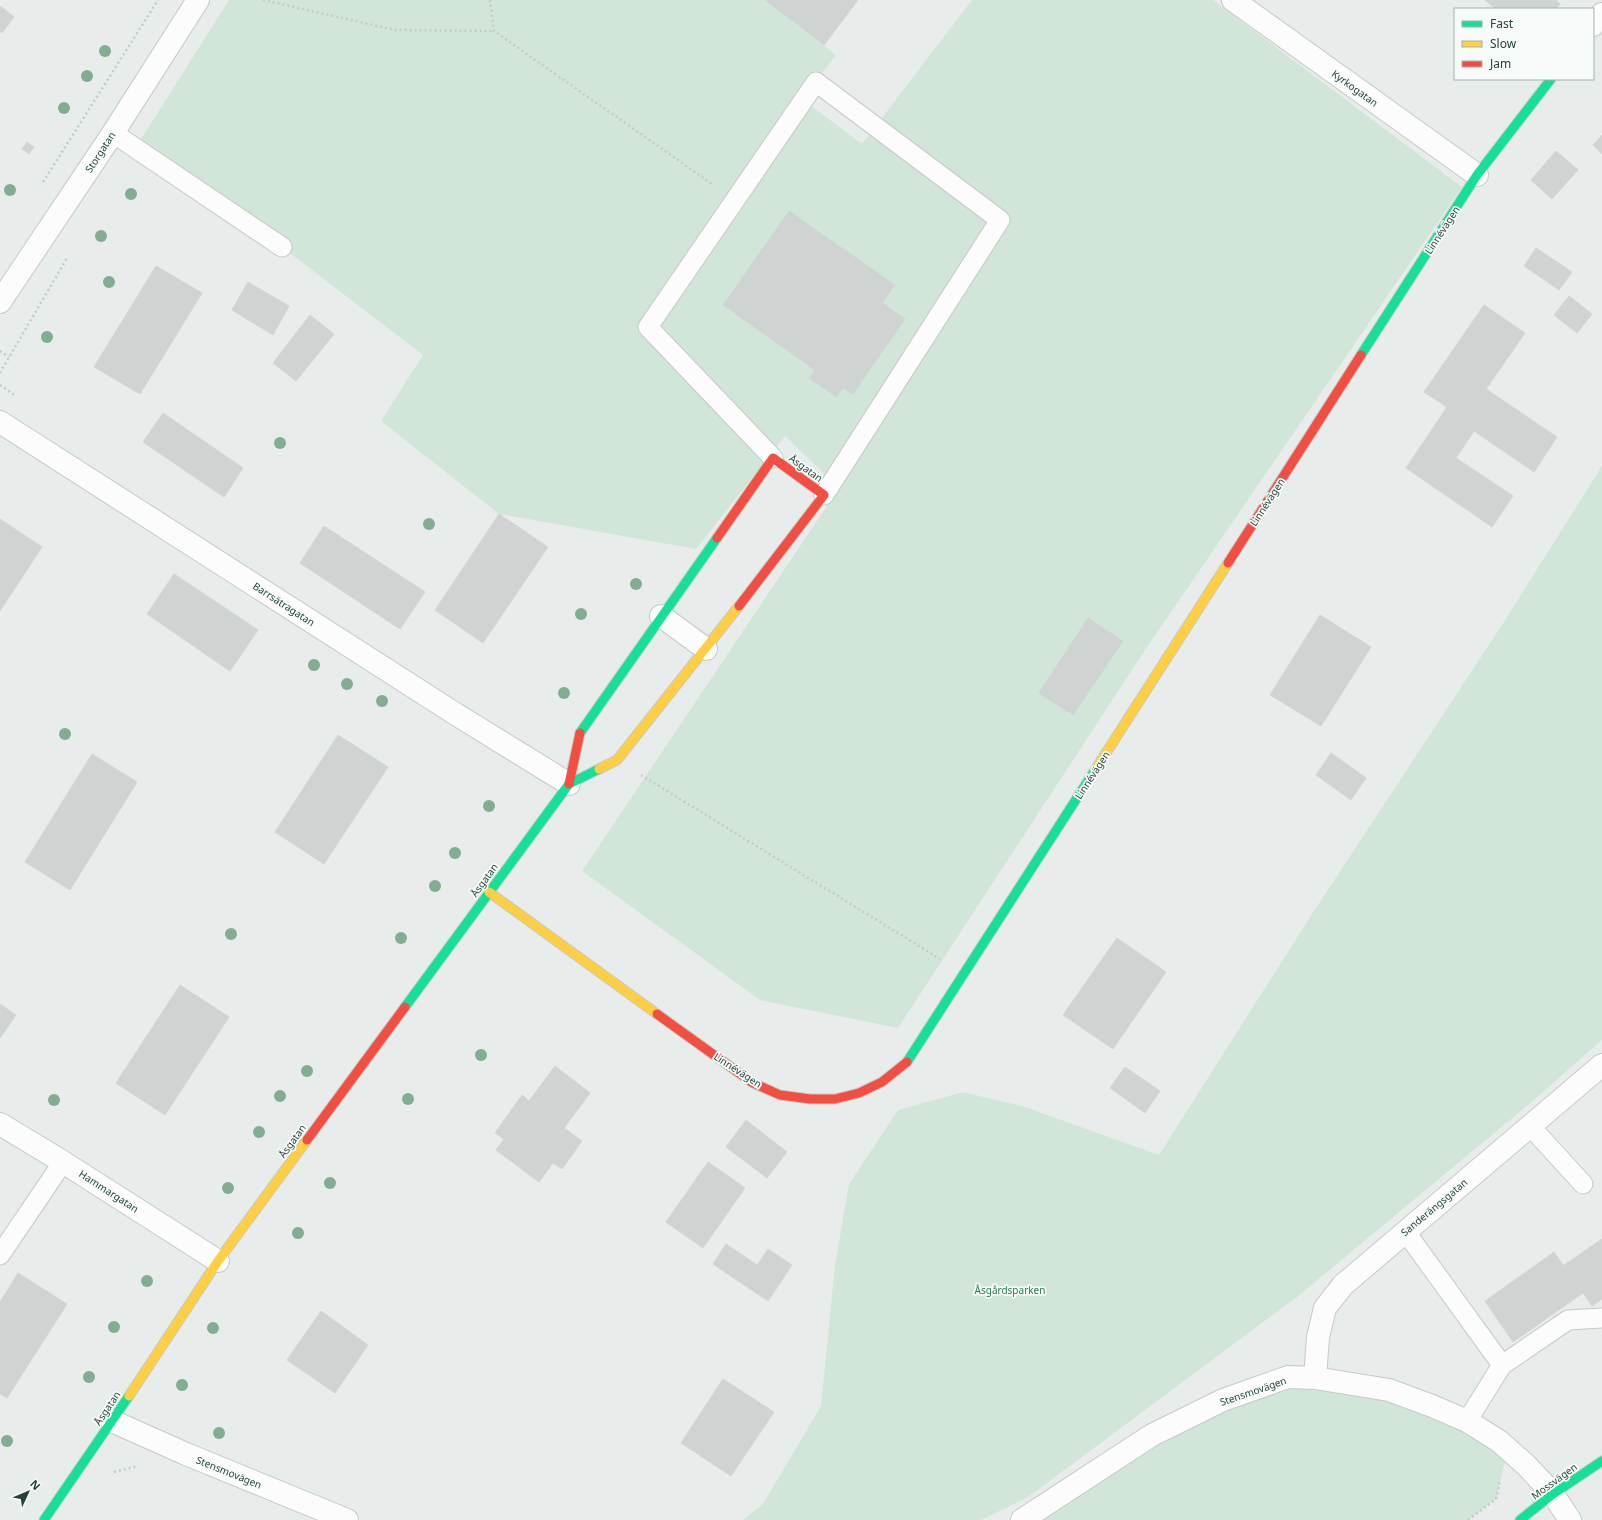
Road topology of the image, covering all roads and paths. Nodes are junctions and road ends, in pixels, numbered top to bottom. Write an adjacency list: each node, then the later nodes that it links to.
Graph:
1 (158, 0): 12 (path)
2 (198, 0): 10 (street, Storgatan)
3 (263, 0): 8 (path)
4 (490, 0): 8 (path)
5 (1232, 0): 11 (street, Kyrkogatan)
6 (1602, 14): 7 (street)
7 (1594, 24)
8 (494, 31): 13 (path)
9 (1550, 80): 11 (street, Linnévägen)
10 (113, 133): 14 (lane); 16 (street, Storgatan)
11 (1477, 175): 30 (street, Linnévägen)
12 (39, 188)
13 (734, 200): 23 (lane); 24 (lane)
14 (282, 246)
15 (70, 253): 18 (path)
16 (0, 302)
17 (0, 352): 18 (path)
18 (9, 357): 19 (path)
19 (0, 373)
20 (0, 385): 21 (path)
21 (20, 398)
22 (0, 422): 28 (street, Barrsätragatan)
23 (773, 458): 24 (street, Åsgatan); 25 (street, Åsgatan)
24 (824, 495): 26 (street, Åsgatan)
25 (661, 616): 26 (street); 28 (street, Åsgatan)
26 (706, 649): 27 (street, Åsgatan)
27 (616, 760): 28 (street, Åsgatan); 30 (path)
28 (569, 784): 29 (street, Åsgatan)
29 (489, 892): 30 (street, Linnévägen); 38 (street, Åsgatan)
30 (964, 974)
31 (1601, 1069): 33 (street, Sanderängsgatan)
32 (0, 1124): 34 (street, Hammargatan)
33 (1530, 1126): 35 (lane); 36 (street, Sanderängsgatan)
34 (63, 1162): 37 (lane); 38 (street, Hammargatan)
35 (1584, 1184)
36 (1405, 1231): 40 (lane); 41 (street, Sanderängsgatan)
37 (0, 1255)
38 (218, 1261): 42 (street, Åsgatan)
39 (1602, 1318): 40 (lane)
40 (1502, 1365): 43 (lane)
41 (1314, 1378): 43 (street, Stensmovägen); 51 (street, Stensmovägen)
42 (112, 1421): 49 (street, Åsgatan); 50 (street, Stensmovägen)
43 (1467, 1421): 44 (street, Stensmovägen)
44 (1508, 1448): 48 (street, Stensmovägen); 52 (path)
45 (1602, 1461): 48 (street, Mossvägen)
46 (143, 1465): 47 (path)
47 (114, 1472)
48 (1553, 1494): 53 (street, Mossvägen); 54 (street, Stensmovägen)
49 (44, 1520)
50 (347, 1520)
51 (1022, 1520)
52 (1468, 1520)
53 (1520, 1520)
54 (1570, 1520)

